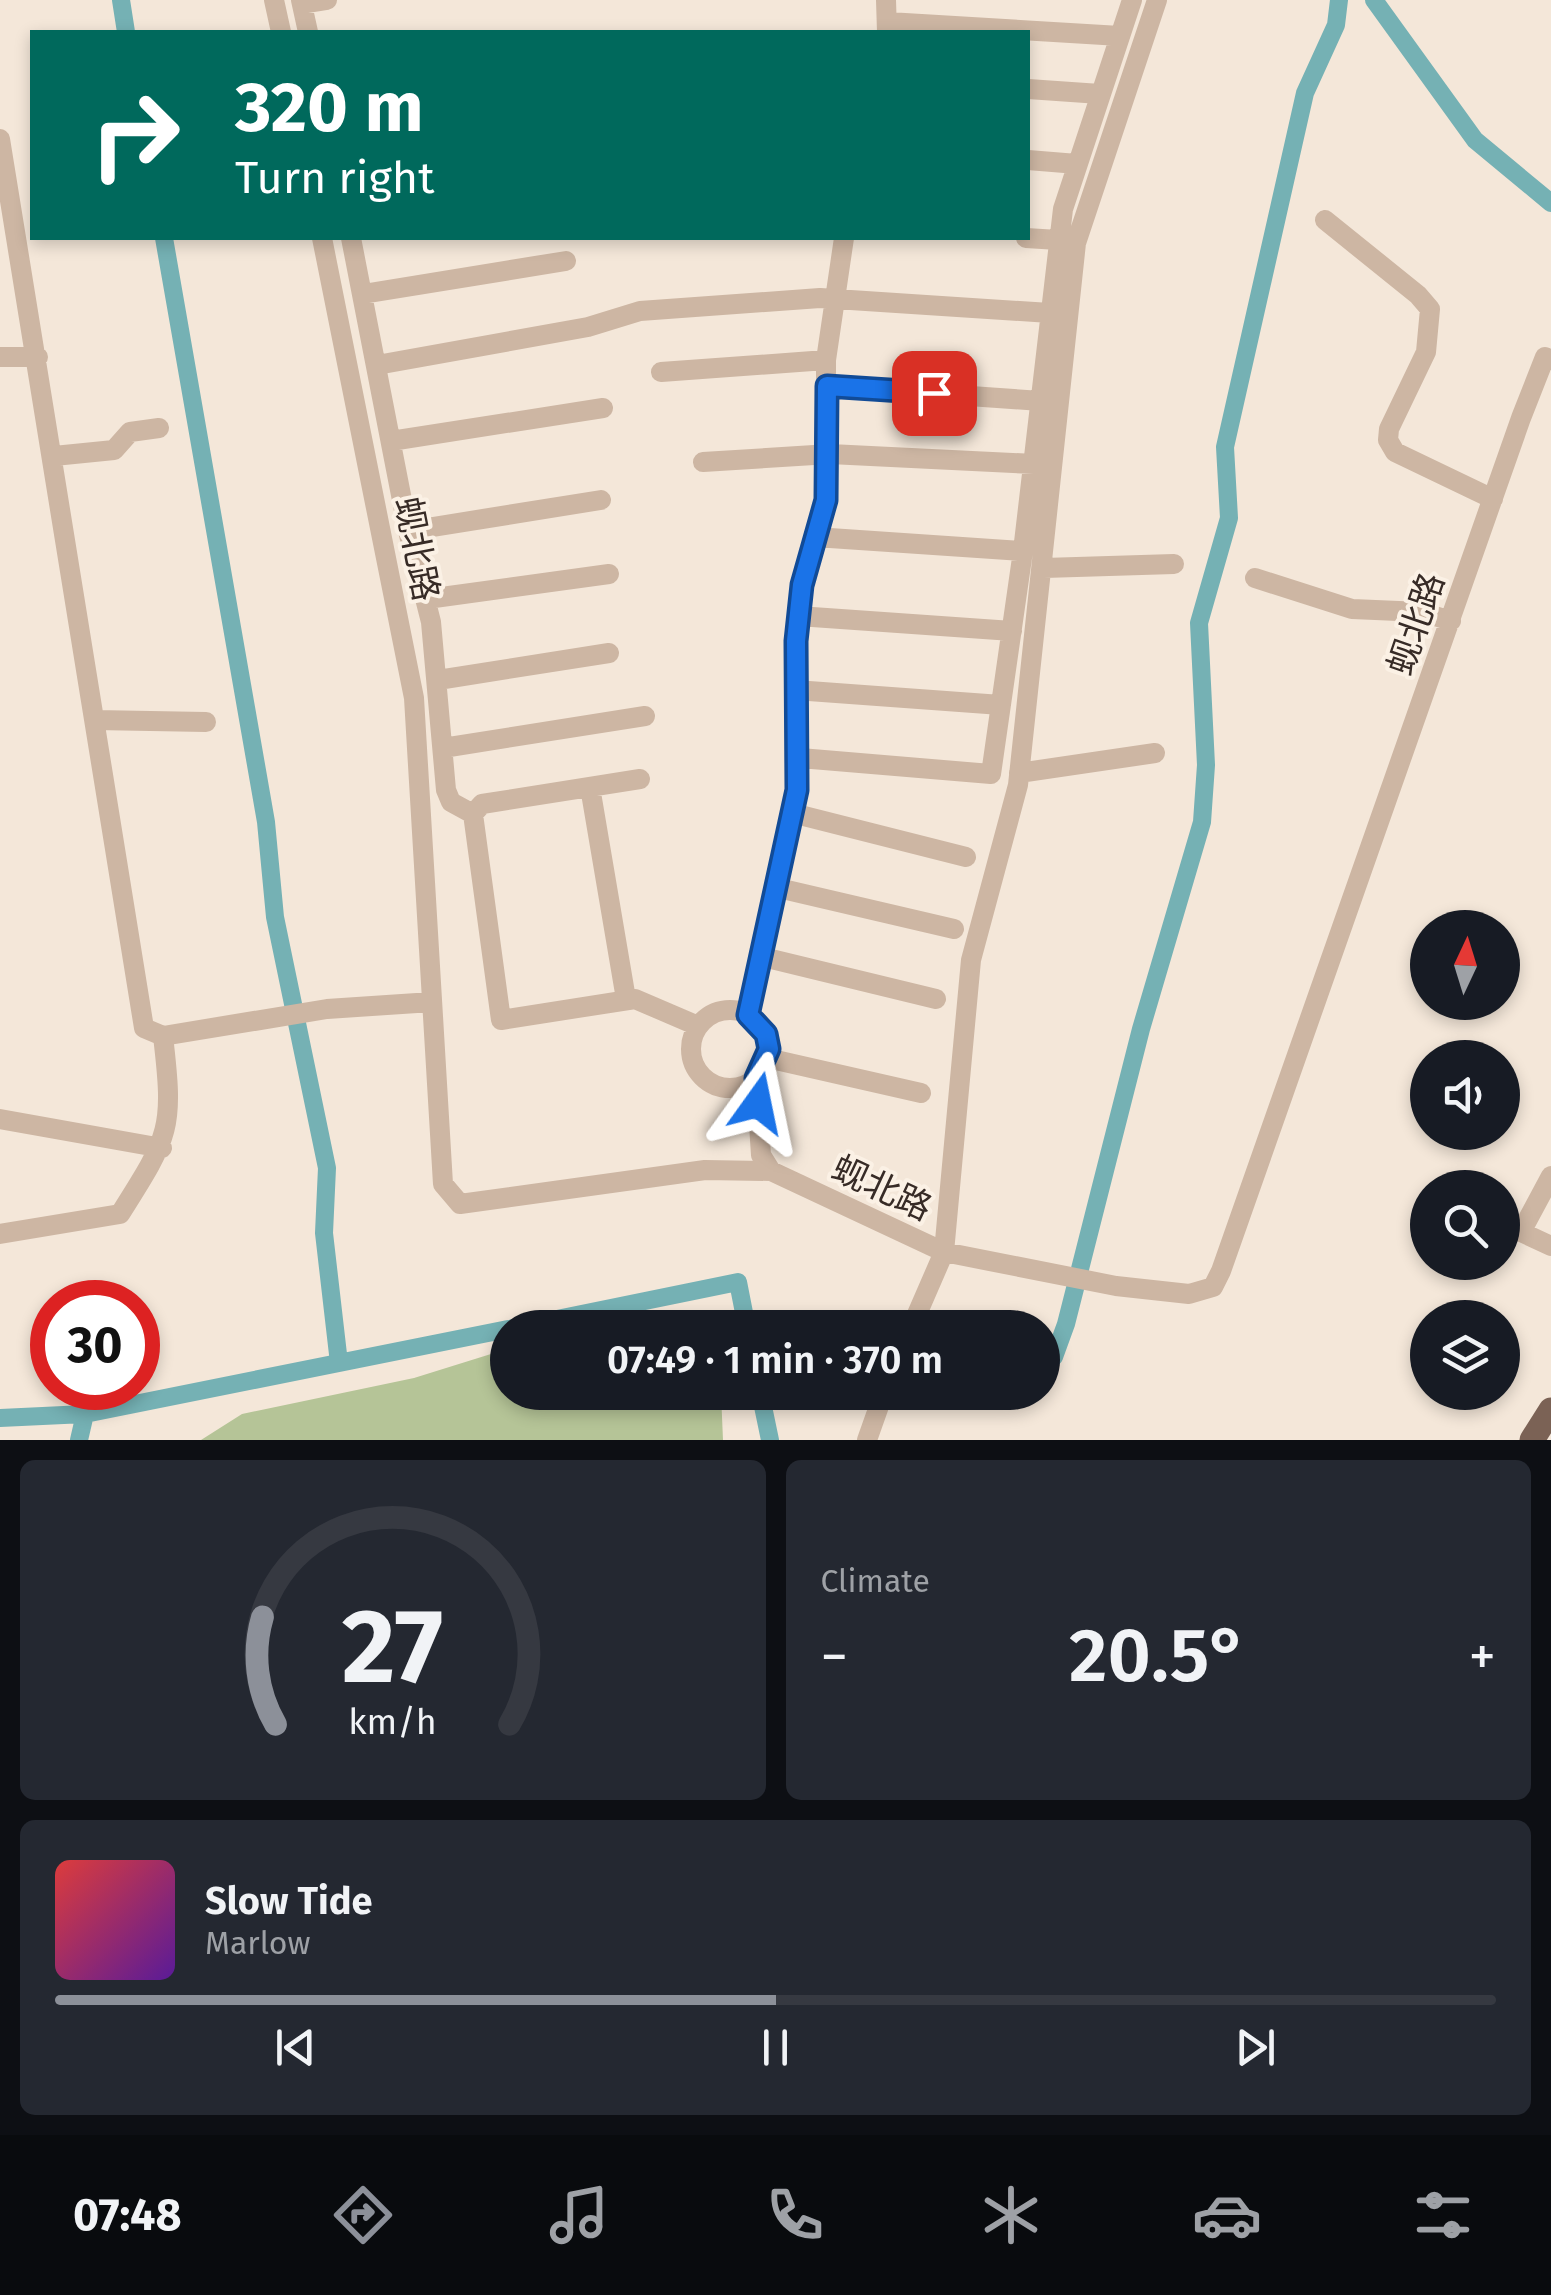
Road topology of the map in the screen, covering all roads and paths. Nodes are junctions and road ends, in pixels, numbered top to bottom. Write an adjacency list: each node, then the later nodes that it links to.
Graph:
1 (274, 0): 8 (street)
2 (327, 0): 6 (street)
3 (886, 0): 7 (street)
4 (1132, 0): 12 (street)
5 (1157, 0): 49 (street)
6 (302, 2): 9 (street)
7 (888, 27): 10 (street)
8 (280, 30)
9 (308, 30)
10 (965, 30)
11 (1030, 33): 12 (street)
12 (1120, 36): 14 (street)
13 (1030, 89): 14 (street)
14 (1100, 94): 17 (street)
15 (0, 139): 29 (street)
16 (1030, 160): 17 (street)
17 (1077, 164): 23 (street)
18 (1324, 220): 44 (street)
19 (1030, 238): 23 (street)
20 (322, 240): 77 (street, 蚬北路)
21 (353, 240): 25 (street)
22 (844, 240): 26 (street)
23 (1058, 240): 27 (street)
24 (566, 261): 25 (street)
25 (363, 294): 32 (street)
26 (833, 299): 27 (street); 31 (street); 32 (street)
27 (1050, 313): 35 (street)
28 (0, 357): 29 (street)
29 (38, 357): 40 (street)
30 (1548, 359): 44 (street, 蚬北路)
31 (826, 360): 33 (street); 34 (street)
32 (378, 364): 38 (street)
33 (661, 372)
34 (827, 386): 35 (street); 39 (street)
35 (1041, 400): 42 (street)
36 (603, 408): 38 (street)
37 (159, 428): 40 (street)
38 (391, 441): 45 (street)
39 (830, 454): 41 (street); 42 (street); 46 (street)
40 (54, 456): 61 (street)
41 (703, 462)
42 (1034, 464): 47 (street)
43 (601, 500): 45 (street)
44 (1493, 500): 54 (street, 蚬北路)
45 (408, 531): 52 (street)
46 (815, 537): 47 (street); 53 (street)
47 (1023, 551): 55 (street)
48 (1174, 564): 49 (street)
49 (1044, 568): 66 (street)
50 (609, 574): 52 (street)
51 (1255, 578): 54 (street)
52 (427, 599): 57 (street)
53 (798, 616): 55 (street); 58 (street)
54 (1451, 621): 90 (street, 蚬北路)
55 (1012, 631): 59 (street)
56 (609, 653): 57 (street)
57 (438, 680): 63 (street)
58 (795, 690): 59 (street); 65 (street)
59 (1001, 705): 65 (street)
60 (644, 716): 63 (street)
61 (96, 720): 62 (street); 80 (street)
62 (206, 722)
63 (443, 748): 70 (street)
64 (1155, 753): 66 (street)
65 (800, 758): 69 (street)
66 (1019, 773): 90 (street)
67 (640, 779): 68 (street)
68 (590, 787): 70 (street); 76 (street)
69 (792, 813): 71 (street); 72 (street)
70 (473, 814): 76 (street)
71 (966, 857)
72 (774, 887): 73 (street); 74 (street)
73 (954, 929)
74 (759, 956): 75 (street); 78 (street)
75 (936, 999)
76 (626, 1000): 79 (street)
77 (432, 1002): 80 (street); 86 (street, 蚬北路)
78 (748, 1015): 79 (street); 81 (street)
79 (698, 1026): 82 (street)
80 (163, 1036): 85 (street)
81 (767, 1058): 82 (street); 83 (street)
82 (756, 1078): 86 (street)
83 (921, 1093)
84 (0, 1119): 85 (street)
85 (162, 1148): 88 (street)
86 (771, 1171): 90 (street, 蚬北路)
87 (1551, 1176): 89 (street)
88 (0, 1234)
89 (1551, 1246)
90 (944, 1252): 91 (street)
91 (919, 1310)
92 (877, 1410): 94 (street)
93 (1551, 1410): 95 (main road)
94 (866, 1440)
95 (1532, 1440)

